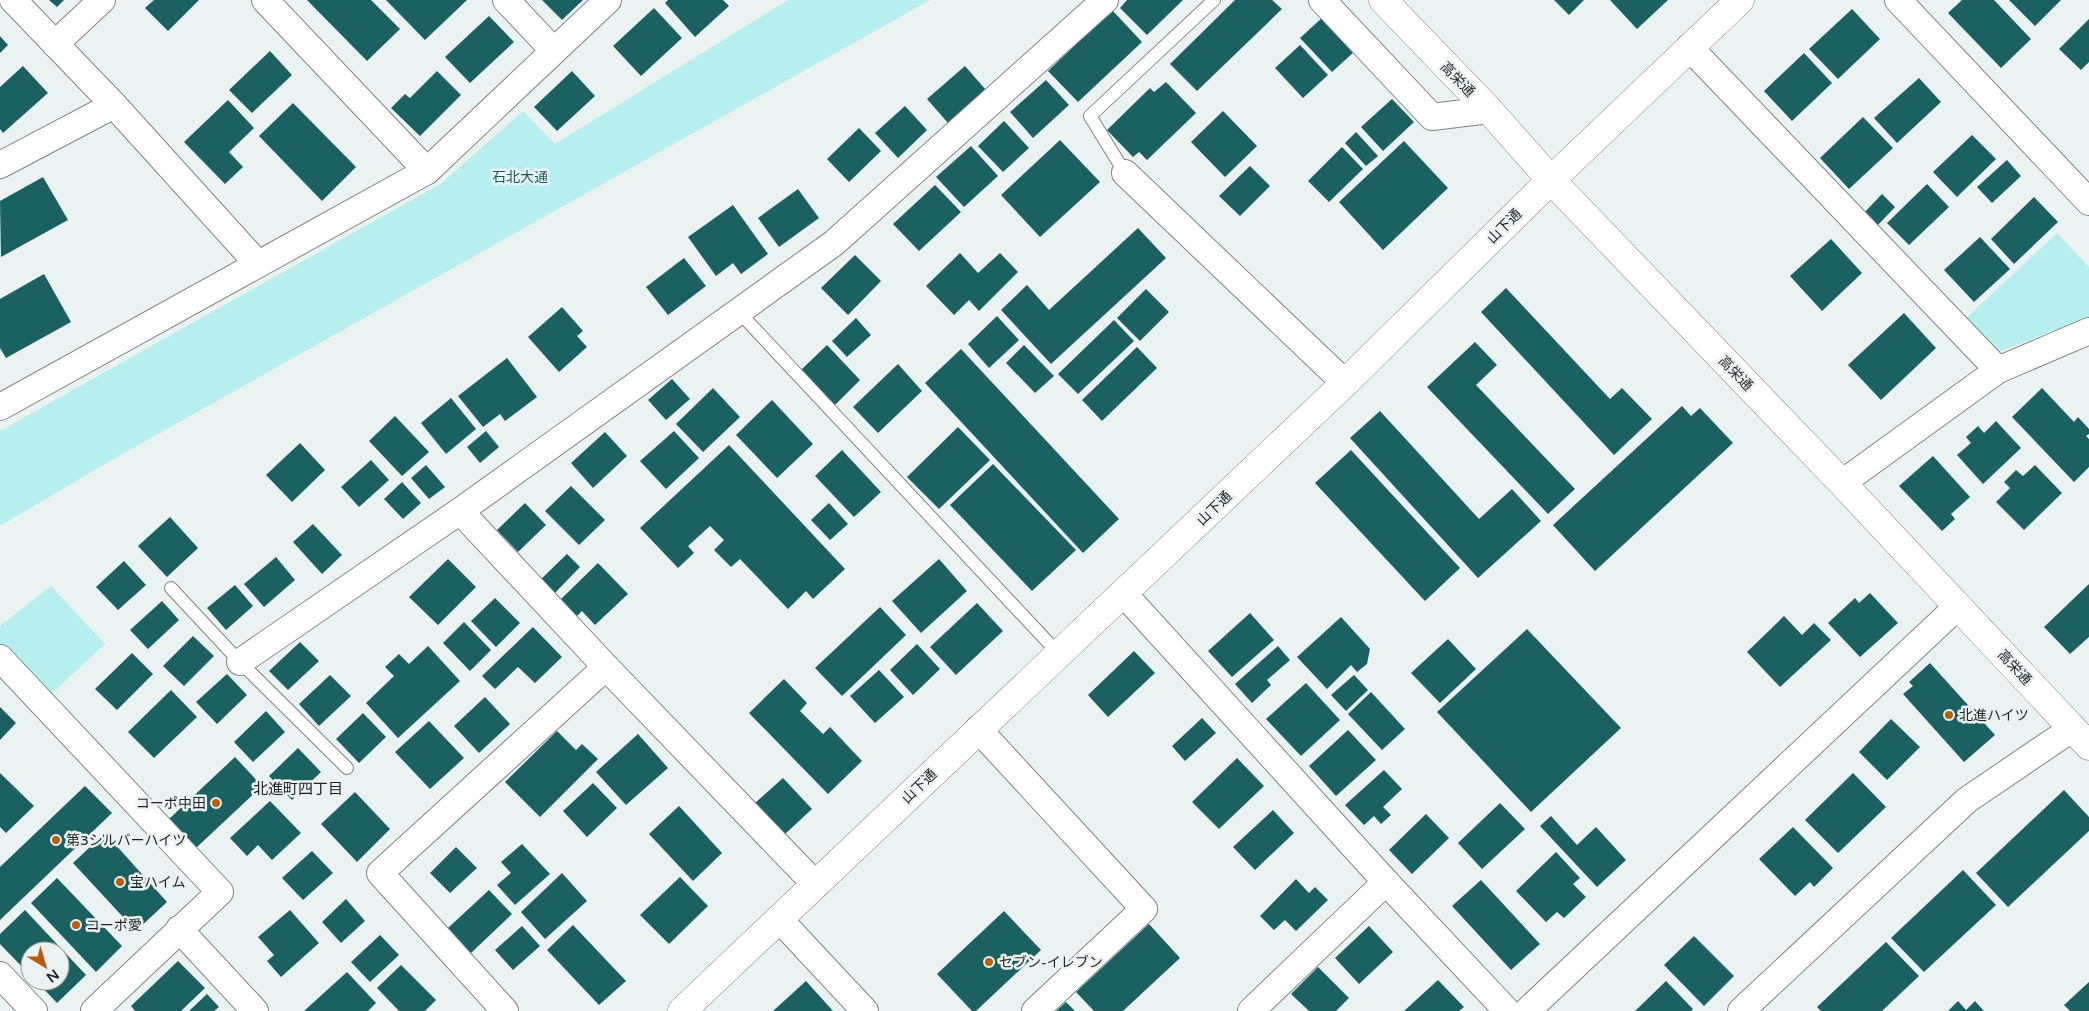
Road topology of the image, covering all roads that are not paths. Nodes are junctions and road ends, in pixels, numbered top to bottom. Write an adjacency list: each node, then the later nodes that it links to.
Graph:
1 (13, 0): 12 (street)
2 (102, 0): 12 (street)
3 (265, 0): 18 (street)
4 (506, 0): 14 (street)
5 (608, 0): 14 (street)
6 (1105, 0): 23 (street)
7 (1214, 0): 19 (lane)
8 (1322, 0): 16 (street)
9 (1383, 0): 16 (street, 高栄通)
10 (1740, 0): 13 (street, 山下通)
11 (1898, 0): 21 (street)
12 (55, 44): 15 (street)
13 (1688, 47): 20 (street, 山下通); 25 (street)
14 (553, 50): 18 (street)
15 (114, 104): 17 (street); 22 (street)
16 (1489, 110): 20 (street, 高栄通)
17 (0, 165)
18 (427, 171): 22 (street)
19 (1125, 173): 26 (street)
20 (1551, 180): 26 (street, 山下通); 28 (street, 高栄通)
21 (2089, 202)
22 (258, 264): 27 (street)
23 (738, 311): 29 (street); 33 (lane)
24 (2089, 331): 25 (street)
25 (1998, 370): 28 (street)
26 (1345, 383): 31 (street, 山下通)
27 (0, 407)
28 (1842, 483): 32 (street, 高栄通)
29 (460, 511): 35 (street); 36 (street)
30 (171, 588): 35 (lane)
31 (1124, 594): 33 (street, 山下通); 40 (street)
32 (1958, 606): 38 (street, 高栄通); 54 (street)
33 (1059, 654): 37 (street, 山下通)
34 (0, 658): 43 (street)
35 (240, 662): 39 (lane)
36 (606, 667): 41 (street); 48 (street)
37 (978, 729): 41 (street, 山下通); 51 (street)
38 (2081, 737): 55 (street)
39 (347, 768)
40 (1386, 882): 52 (street); 53 (street)
41 (816, 884): 42 (street, 山下通)
42 (780, 920): 49 (street, 山下通); 50 (street)
43 (179, 929): 46 (street); 47 (street)
44 (0, 975): 45 (street)
45 (34, 1011)
46 (94, 1011)
47 (255, 1011)
48 (505, 1011)
49 (682, 1011)
50 (865, 1011)
51 (1035, 1011)
52 (1251, 1011)
53 (1506, 1011)
54 (1527, 1011)
55 (1741, 1011)

